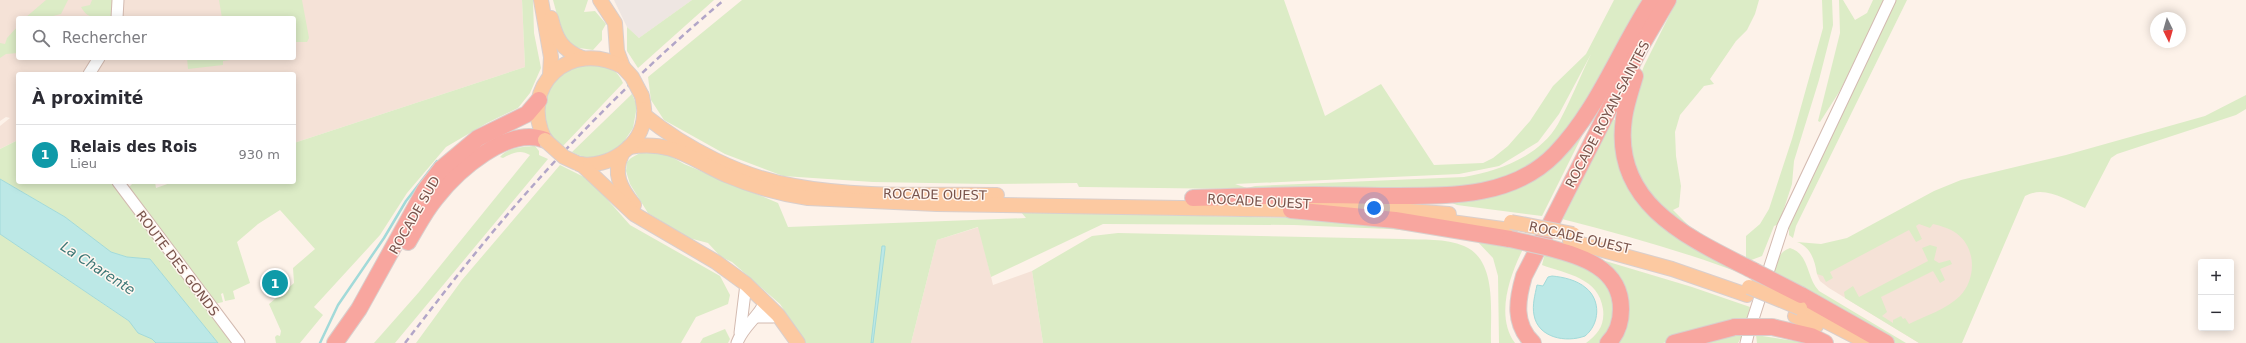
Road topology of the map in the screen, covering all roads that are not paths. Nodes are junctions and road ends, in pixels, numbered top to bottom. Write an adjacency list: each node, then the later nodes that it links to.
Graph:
1 (118, 0): 9 (street)
2 (541, 0): 15 (main road)
3 (547, 0): 11 (main road)
4 (600, 0): 10 (main road)
5 (1652, 0): 22 (highway)
6 (1657, 0): 40 (highway, ROCADE ROYAN-SAINTES)
7 (1669, 0): 27 (highway); 41 (highway, ROCADE ROYAN-SAINTES)
8 (1890, 0): 27 (street)
9 (117, 16)
10 (615, 23): 11 (main road); 13 (main road)
11 (588, 58): 13 (main road); 15 (main road)
12 (98, 60): 14 (street)
13 (623, 68): 17 (main road, bridge)
14 (90, 72)
15 (550, 75): 16 (main road)
16 (539, 100): 18 (main road); 38 (highway, ROCADE SUD)
17 (644, 115): 19 (main road); 22 (main road, ROCADE OUEST)
18 (545, 140): 20 (main road, bridge); 38 (highway, ROCADE SUD)
19 (625, 151): 20 (main road); 23 (main road, ROCADE OUEST); 25 (main road)
20 (579, 164): 25 (main road)
21 (120, 184): 37 (street, ROUTE DES GONDS)
22 (1193, 198): 24 (main road, ROCADE OUEST)
23 (1291, 210): 24 (highway)
24 (1510, 230): 26 (highway, bridge); 26 (main road, ROCADE OUEST, bridge)
25 (662, 231): 28 (main road)
26 (1573, 243): 30 (main road, ROCADE OUEST); 42 (highway)
27 (1761, 272): 30 (highway, bridge); 34 (street)
28 (746, 284): 29 (main road); 31 (street)
29 (762, 298): 31 (street); 32 (main road); 33 (street)
30 (1799, 306): 45 (main road, ROCADE OUEST); 46 (main road, ROCADE OUEST); 47 (highway)
31 (744, 307): 36 (street)
32 (778, 315): 33 (street); 39 (main road)
33 (756, 317): 36 (street)
34 (1752, 322)
35 (1743, 335): 43 (highway); 44 (highway, bridge)
36 (738, 338)
37 (239, 343)
38 (335, 343)
39 (798, 343)
40 (1523, 343)
41 (1533, 343)
42 (1608, 343)
43 (1674, 343)
44 (1825, 343)
45 (1851, 343)
46 (1868, 343)
47 (1886, 343)

